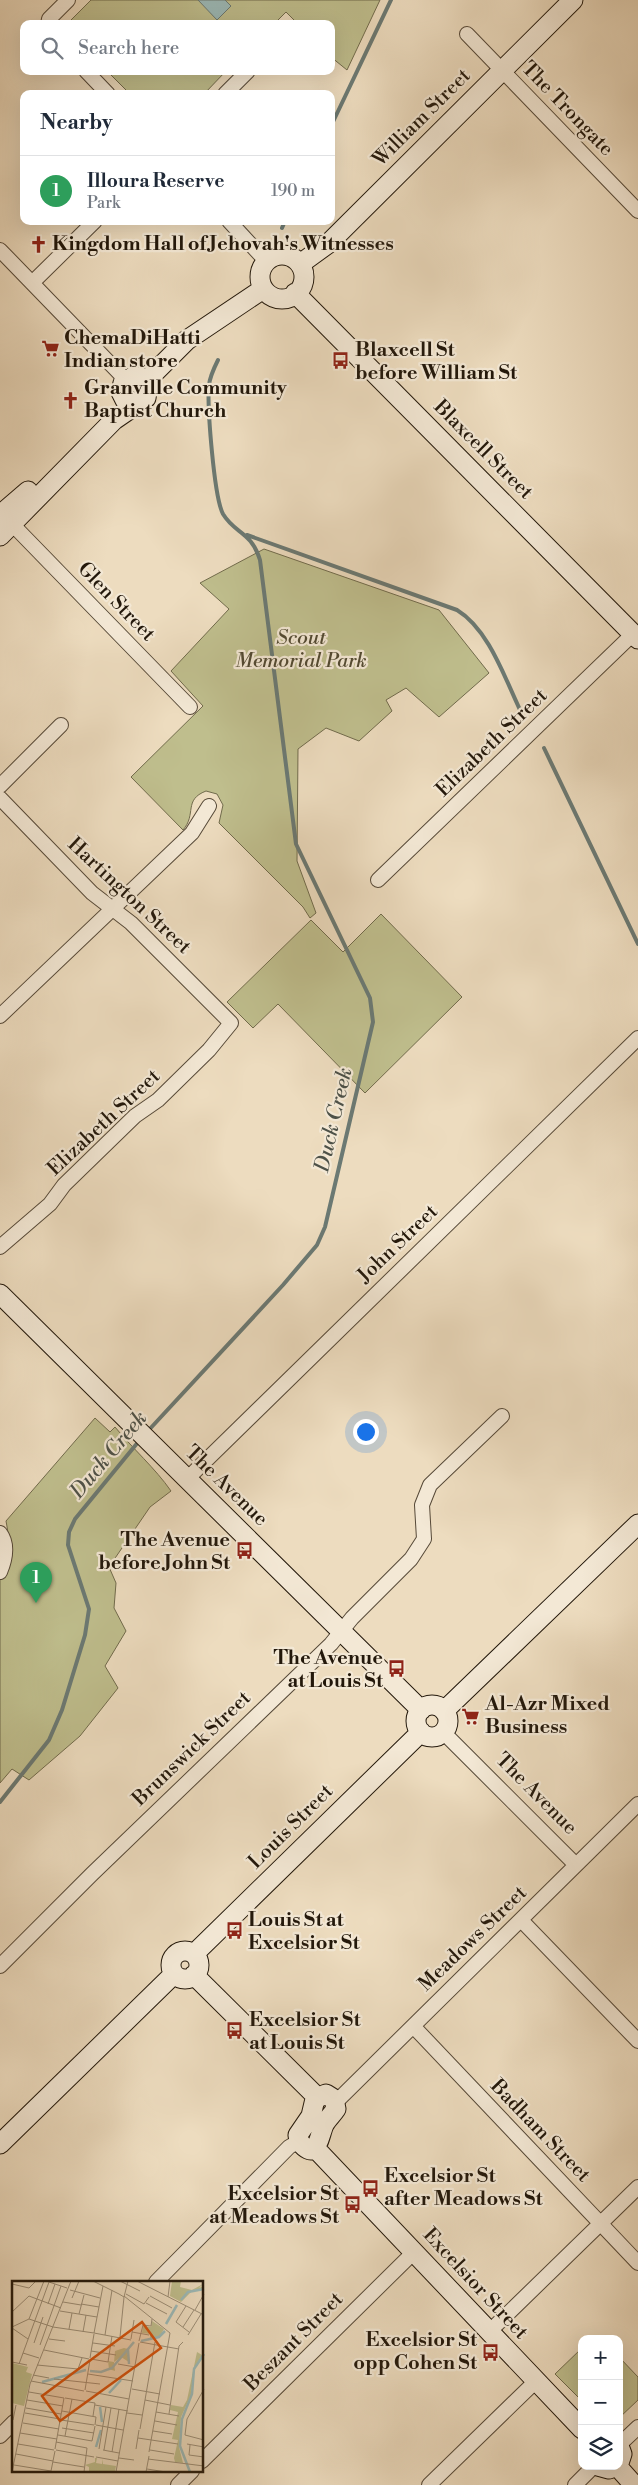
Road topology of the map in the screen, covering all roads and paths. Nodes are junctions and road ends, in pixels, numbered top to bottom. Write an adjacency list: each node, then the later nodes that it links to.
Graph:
1 (68, 0): 3 (street)
2 (573, 0): 5 (street, William Street)
3 (49, 20)
4 (467, 34): 5 (street, The Trongate)
5 (501, 70): 10 (street, The Trongate); 15 (street, William Street)
6 (90, 75): 8 (street)
7 (244, 75): 9 (street)
8 (104, 90)
9 (229, 90)
10 (638, 211)
11 (91, 225): 16 (street)
12 (233, 225): 14 (street)
13 (0, 250): 16 (street)
14 (266, 261): 15 (street); 17 (street)
15 (300, 264): 18 (street)
16 (32, 283): 20 (street)
17 (264, 289): 18 (street); 19 (street)
18 (295, 293): 23 (street, Blaxcell Street)
19 (146, 381): 20 (street); 21 (street)
20 (123, 386): 21 (street); 22 (street)
21 (138, 403): 22 (street)
22 (4, 525): 24 (street, Glen Street)
23 (636, 636): 29 (street, Elizabeth Street)
24 (190, 707)
25 (61, 725): 26 (street)
26 (0, 786)
27 (0, 798): 30 (street, Hartington Street)
28 (209, 806): 30 (street)
29 (378, 880)
30 (112, 910): 31 (street); 32 (street, Hartington Street)
31 (0, 1016)
32 (231, 1023): 34 (street, Elizabeth Street)
33 (638, 1038): 37 (street, John Street)
34 (0, 1247)
35 (0, 1294): 37 (street, The Avenue)
36 (502, 1416): 41 (street, Brunswick Street)
37 (187, 1479): 41 (street, The Avenue)
38 (638, 1524): 43 (street)
39 (0, 1533): 40 (street)
40 (0, 1572)
41 (342, 1631): 42 (street, The Avenue); 50 (street, Brunswick Street)
42 (421, 1710): 43 (street); 44 (street)
43 (444, 1711): 45 (street)
44 (421, 1732): 45 (street); 49 (street, Louis Street)
45 (443, 1732): 47 (street, The Avenue)
46 (635, 1811): 47 (street, Meadows Street)
47 (576, 1865): 48 (street, Meadows Street)
48 (521, 1920): 53 (street, Meadows Street); 54 (street)
49 (194, 1954): 51 (street); 52 (street)
50 (0, 1966)
51 (174, 1974): 52 (street); 57 (street)
52 (194, 1975): 55 (street)
53 (413, 2026): 56 (street, Meadows Street); 60 (street, Badham Street)
54 (638, 2041)
55 (317, 2097): 56 (street); 58 (street)
56 (336, 2102): 58 (street)
57 (0, 2144)
58 (307, 2145): 61 (street, Excelsior Street); 63 (street)
59 (638, 2186): 60 (street)
60 (601, 2224): 62 (street, Badham Street); 64 (street)
61 (414, 2252): 64 (street, Excelsior Street); 71 (street, Beszant Street)
62 (638, 2263)
63 (157, 2281)
64 (490, 2331): 65 (street, Excelsior Street)
65 (536, 2381): 67 (street, Excelsior Street); 76 (street)
66 (12, 2424): 69 (street)
67 (578, 2425)
68 (638, 2427): 70 (street)
69 (0, 2436)
70 (623, 2442)
71 (204, 2458)
72 (590, 2470): 77 (street)
73 (621, 2470): 78 (street)
74 (191, 2472): 75 (street)
75 (178, 2485)
76 (429, 2485)
77 (575, 2485)
78 (634, 2485)

